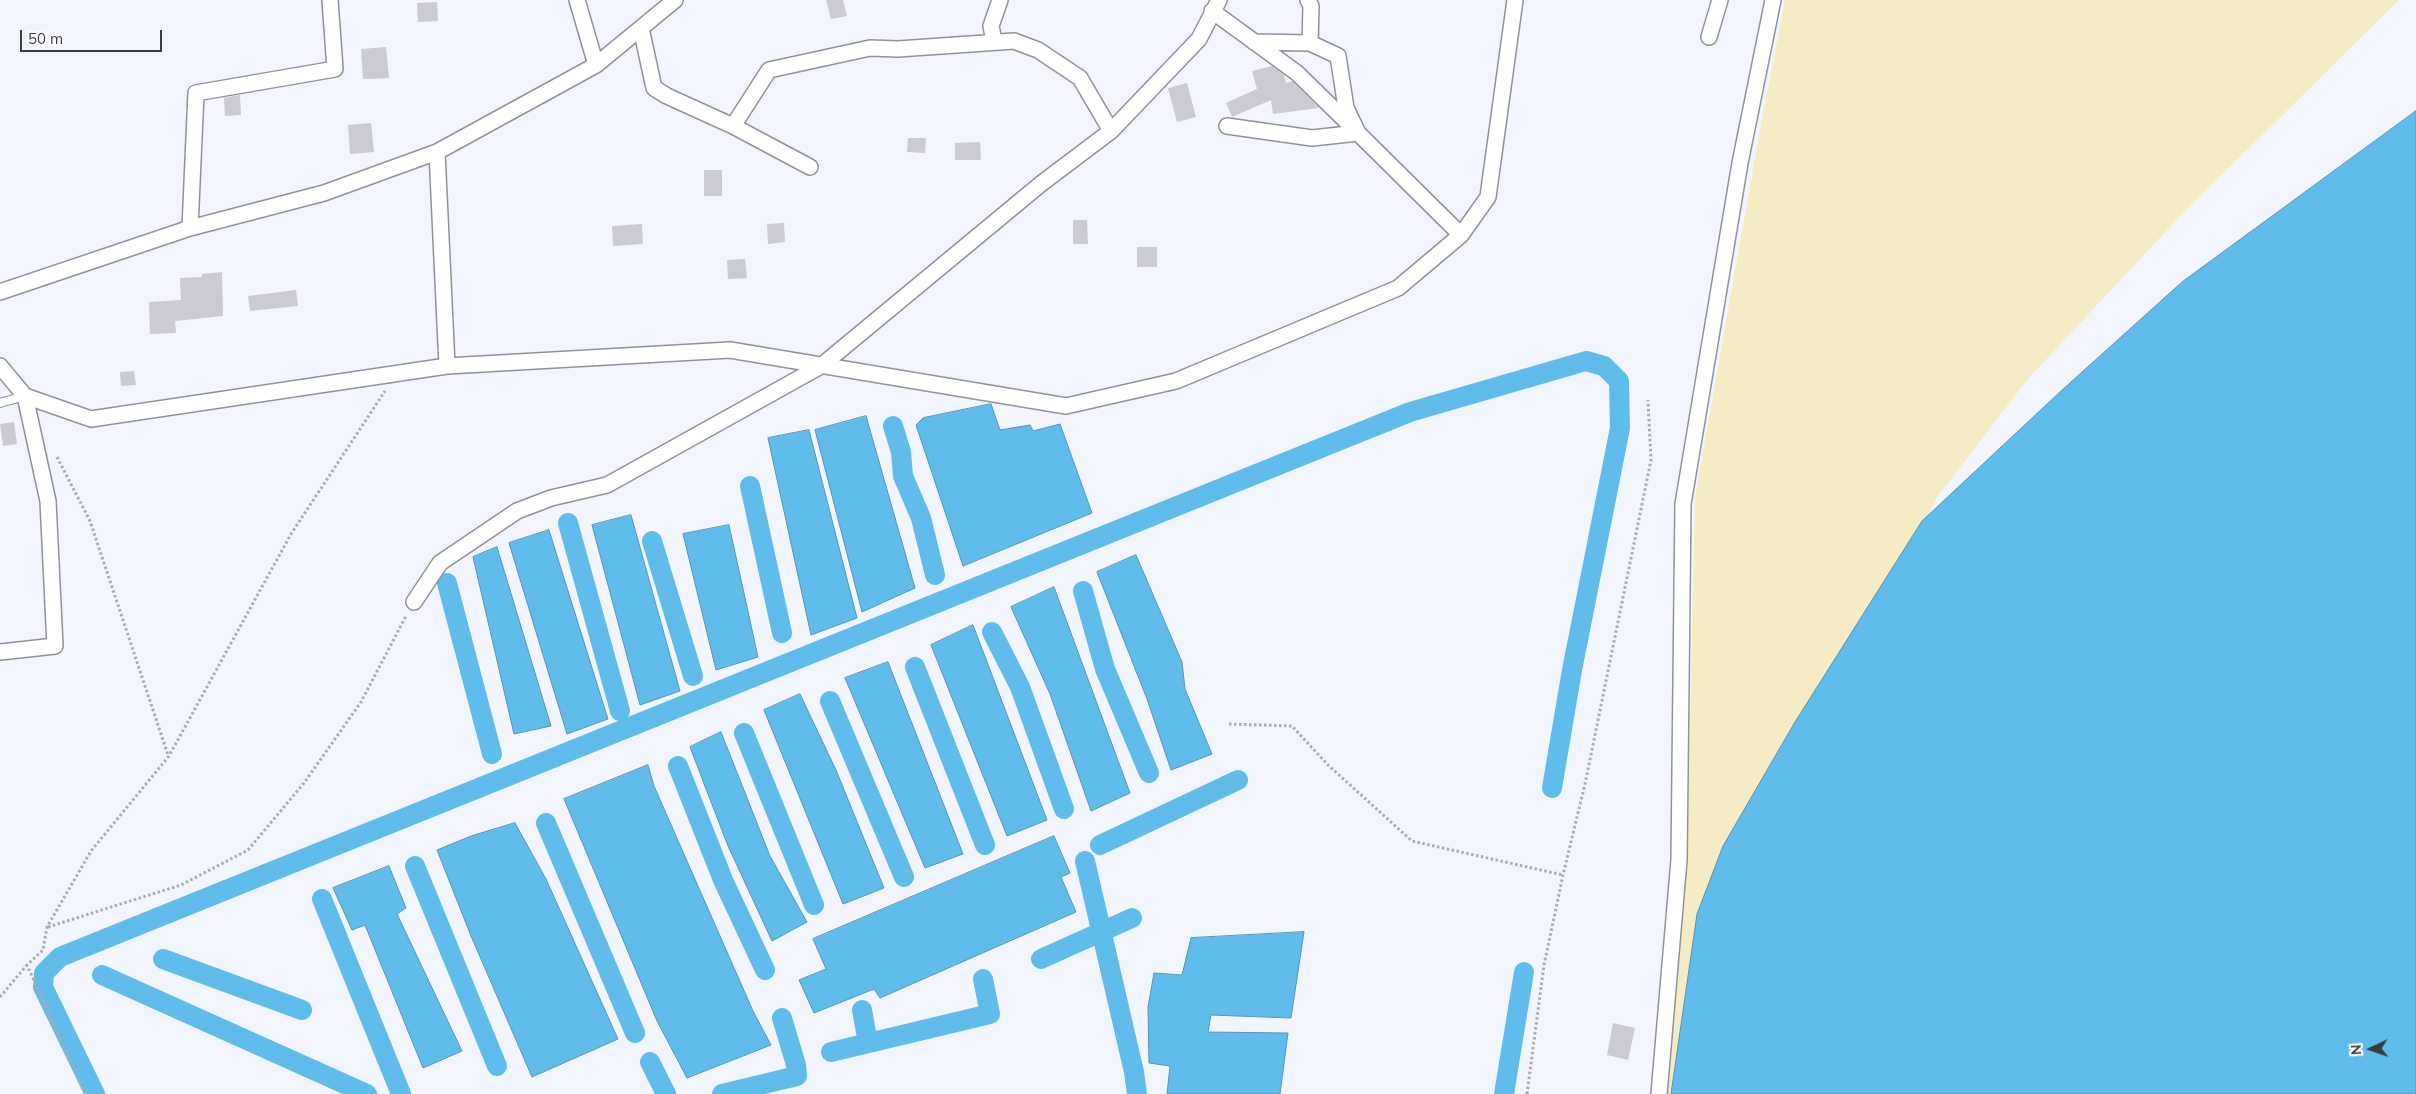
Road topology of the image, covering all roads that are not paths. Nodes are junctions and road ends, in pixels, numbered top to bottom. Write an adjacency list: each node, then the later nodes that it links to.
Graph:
1 (330, 0): 22 (street)
2 (577, 0): 15 (street)
3 (675, 0): 10 (street)
4 (1000, 0): 12 (street)
5 (1308, 0): 14 (street)
6 (1720, 0): 11 (street)
7 (1773, 0): 32 (street)
8 (1514, 1): 23 (street)
9 (1215, 6): 13 (street); 18 (street)
10 (641, 28): 15 (street); 16 (street)
11 (1709, 37)
12 (994, 41): 16 (street); 18 (street)
13 (1254, 42): 14 (street); 19 (street)
14 (1310, 43): 19 (street)
15 (596, 65): 20 (street)
16 (733, 126): 21 (street)
17 (1227, 126): 19 (street)
18 (1111, 131): 27 (street)
19 (1358, 133): 23 (street)
20 (437, 152): 22 (street); 26 (street)
21 (810, 167)
22 (190, 228): 24 (street)
23 (1461, 235): 27 (street)
24 (0, 292)
25 (0, 366): 28 (street)
26 (447, 366): 27 (street); 28 (street)
27 (821, 366): 30 (street)
28 (25, 396): 29 (lane); 31 (street)
29 (0, 403)
30 (414, 602)
31 (0, 652)
32 (1659, 1094)

